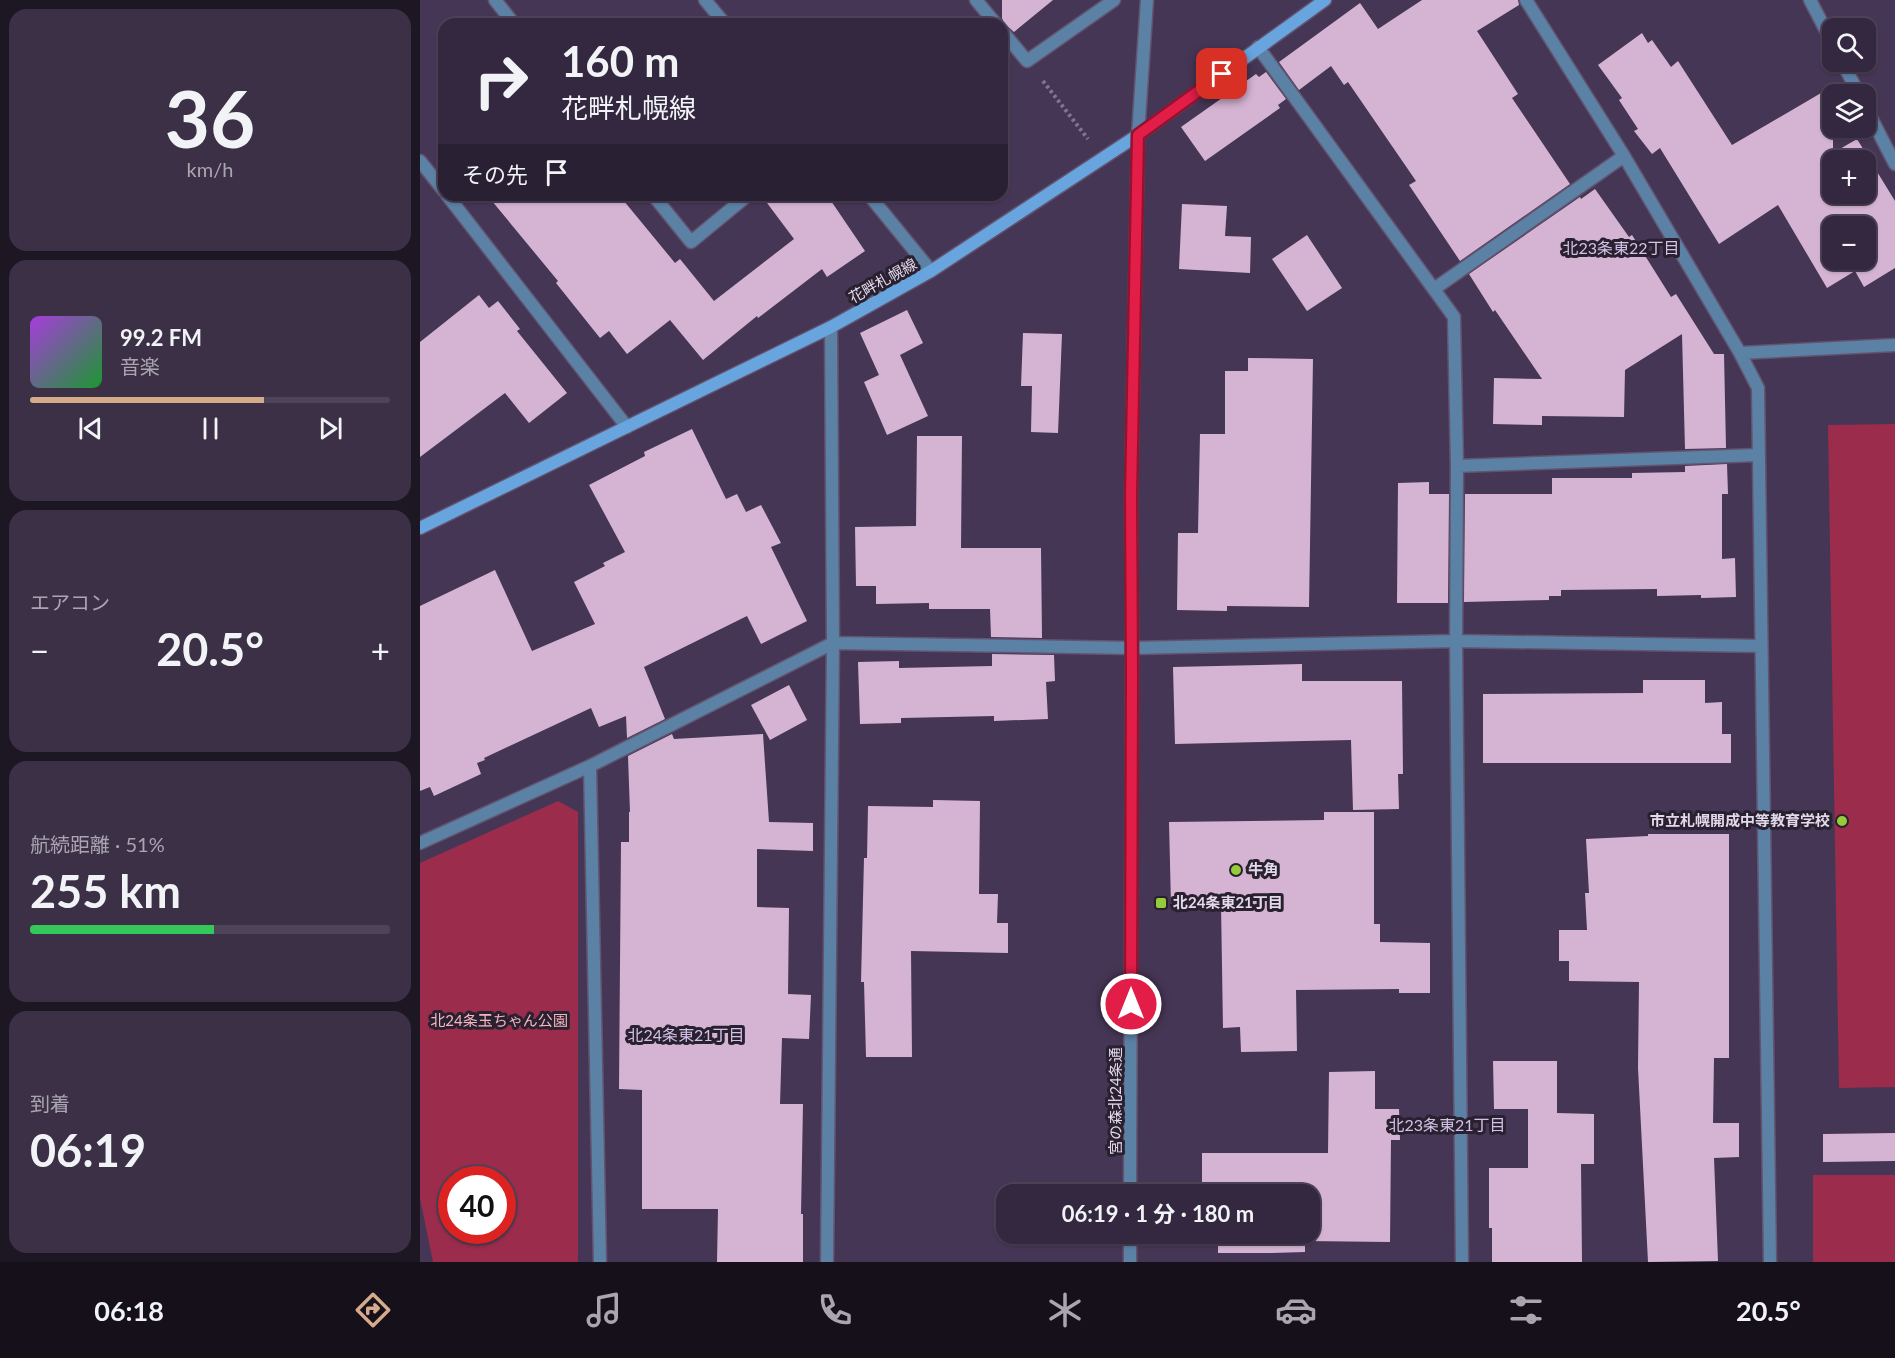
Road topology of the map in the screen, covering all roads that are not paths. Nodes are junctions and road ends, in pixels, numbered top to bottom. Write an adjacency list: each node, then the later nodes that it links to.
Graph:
1 (495, 0): 9 (street)
2 (705, 0): 10 (street)
3 (976, 0): 11 (street)
4 (1114, 0): 13 (street)
5 (1147, 0): 16 (street, 宮の森北24条通)
6 (1325, 0): 14 (main road, 花畔札幌線)
7 (1526, 0): 17 (street)
8 (1810, 0): 12 (street)
9 (509, 18)
10 (720, 18)
11 (991, 18)
12 (1822, 23)
13 (1008, 38)
14 (1258, 47): 16 (main road, 花畔札幌線); 26 (street)
15 (1876, 127): 19 (street)
16 (1138, 135): 25 (main road, 花畔札幌線); 37 (street, 宮の森北24条通)
17 (1624, 156): 26 (street); 29 (street)
18 (420, 160): 20 (street)
19 (1895, 164)
20 (438, 183)
21 (452, 201): 30 (street)
22 (658, 201): 23 (street)
23 (741, 201)
24 (874, 201): 25 (street)
25 (931, 271): 27 (main road, 花畔札幌線)
26 (1434, 289): 32 (street)
27 (831, 327): 30 (main road, 花畔札幌線); 35 (street)
28 (1895, 345): 29 (street)
29 (1740, 353): 31 (street)
30 (627, 427): 33 (main road, 花畔札幌線)
31 (1758, 455): 32 (street); 36 (street)
32 (1457, 466): 34 (street)
33 (420, 528)
34 (1456, 641): 36 (street); 37 (street); 45 (street)
35 (833, 643): 37 (street); 38 (street); 43 (street)
36 (1761, 646): 46 (street)
37 (1132, 648): 40 (street, 宮の森北24条通)
38 (590, 766): 39 (street); 42 (street)
39 (420, 843)
40 (1130, 1184)
41 (1130, 1244): 44 (street)
42 (600, 1262)
43 (827, 1262)
44 (1130, 1262)
45 (1462, 1262)
46 (1770, 1262)

